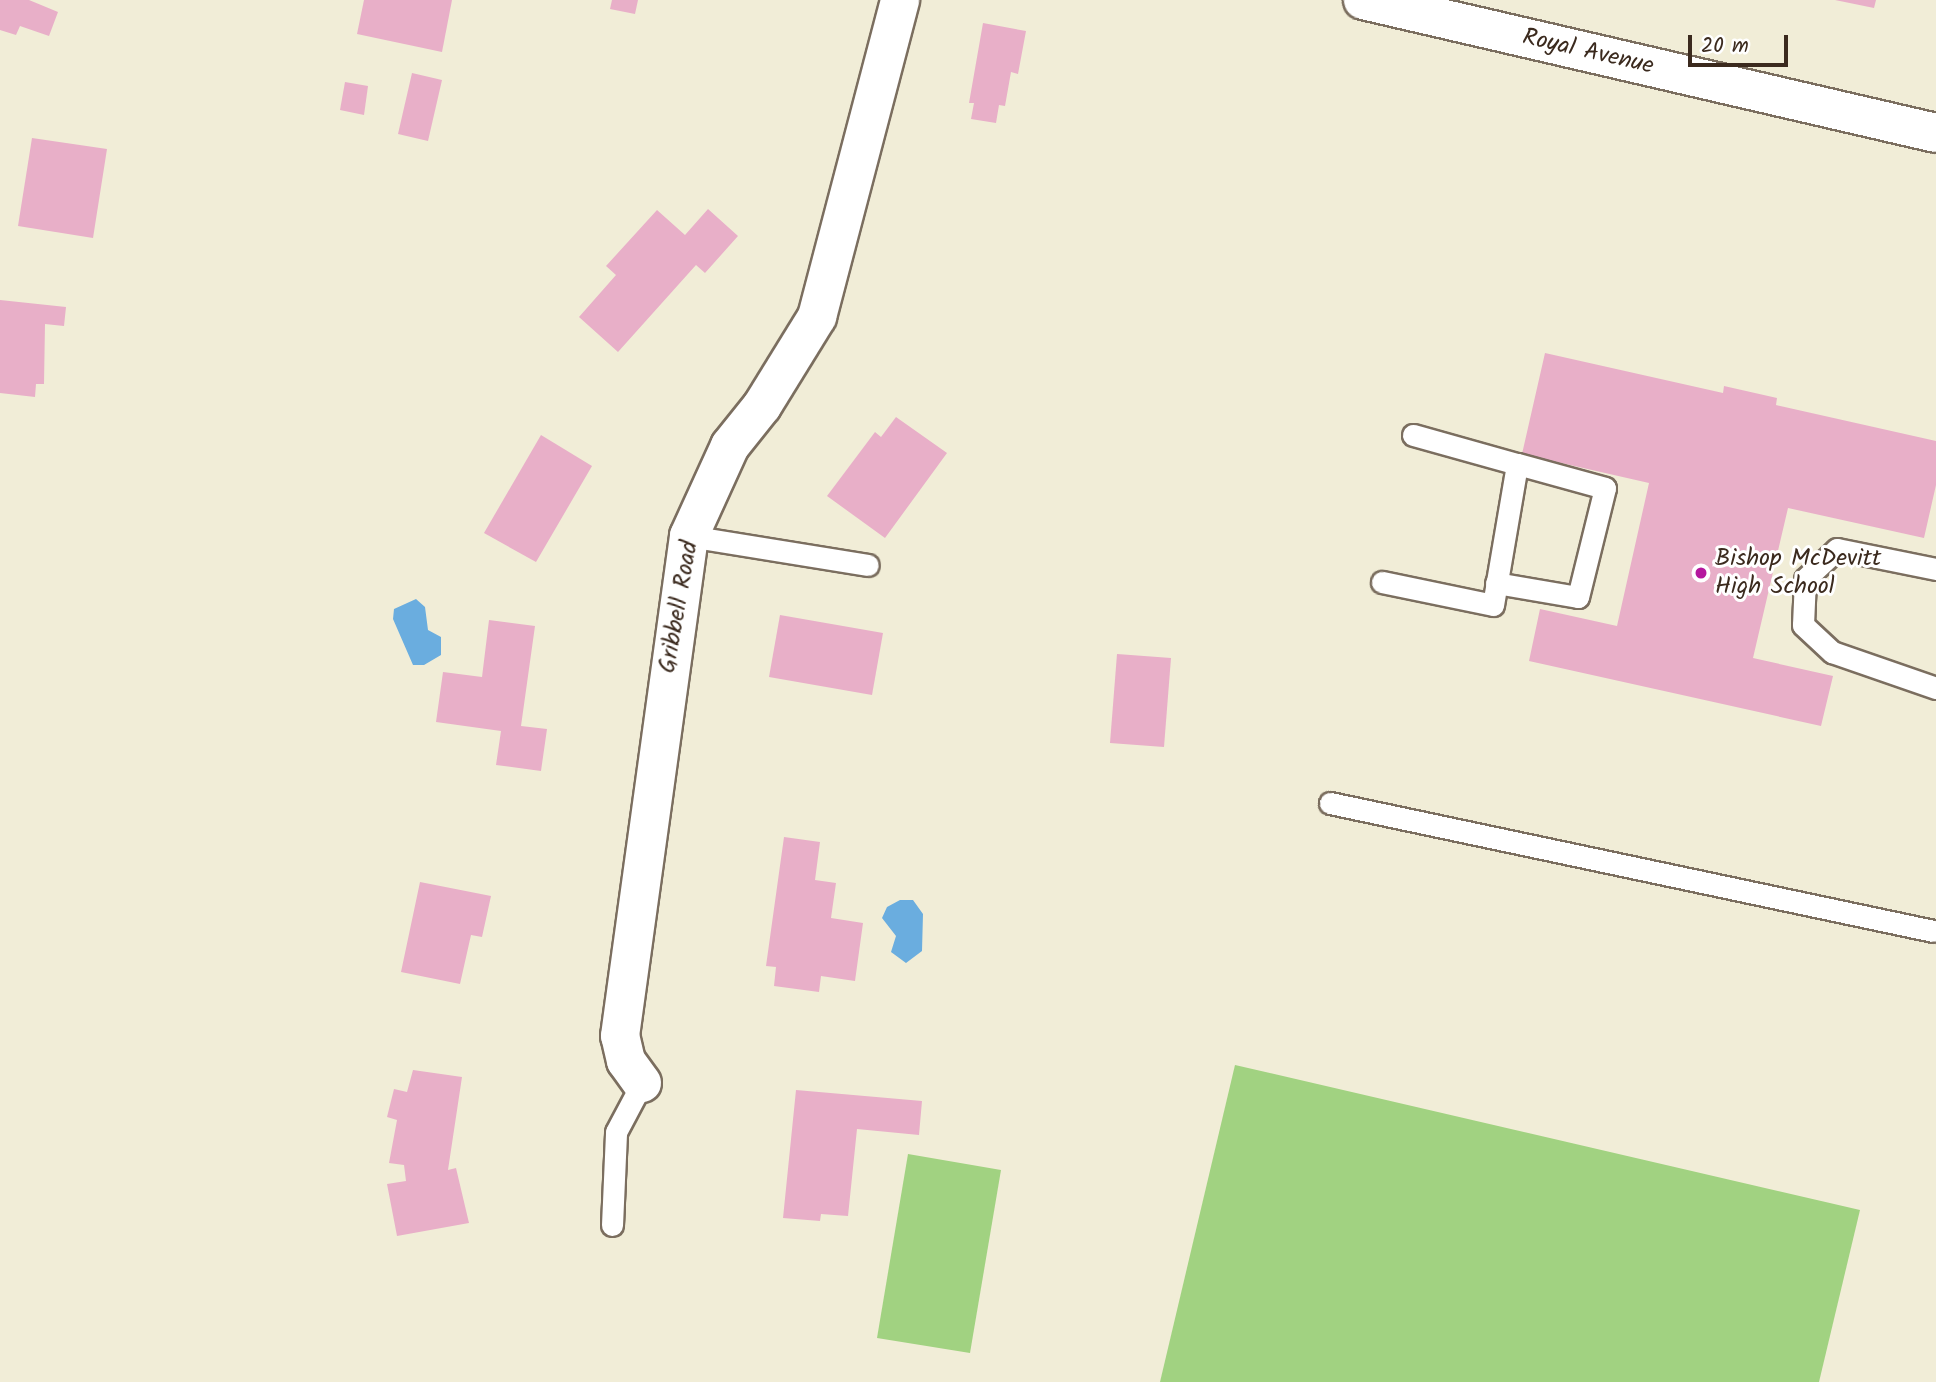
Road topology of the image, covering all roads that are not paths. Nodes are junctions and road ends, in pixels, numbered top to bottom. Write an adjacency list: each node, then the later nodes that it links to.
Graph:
1 (900, 0): 6 (street, Gribbell Road)
2 (1363, 0): 3 (street, Royal Avenue)
3 (1936, 133)
4 (1413, 435): 5 (lane)
5 (1517, 464): 10 (lane); 10 (lane)
6 (688, 536): 7 (lane); 14 (street, Gribbell Road)
7 (868, 565)
8 (1936, 569): 11 (lane)
9 (1382, 582): 10 (lane)
10 (1496, 583)
11 (1936, 688)
12 (1330, 803): 13 (lane)
13 (1933, 931)
14 (642, 1083): 15 (lane)
15 (612, 1226)

